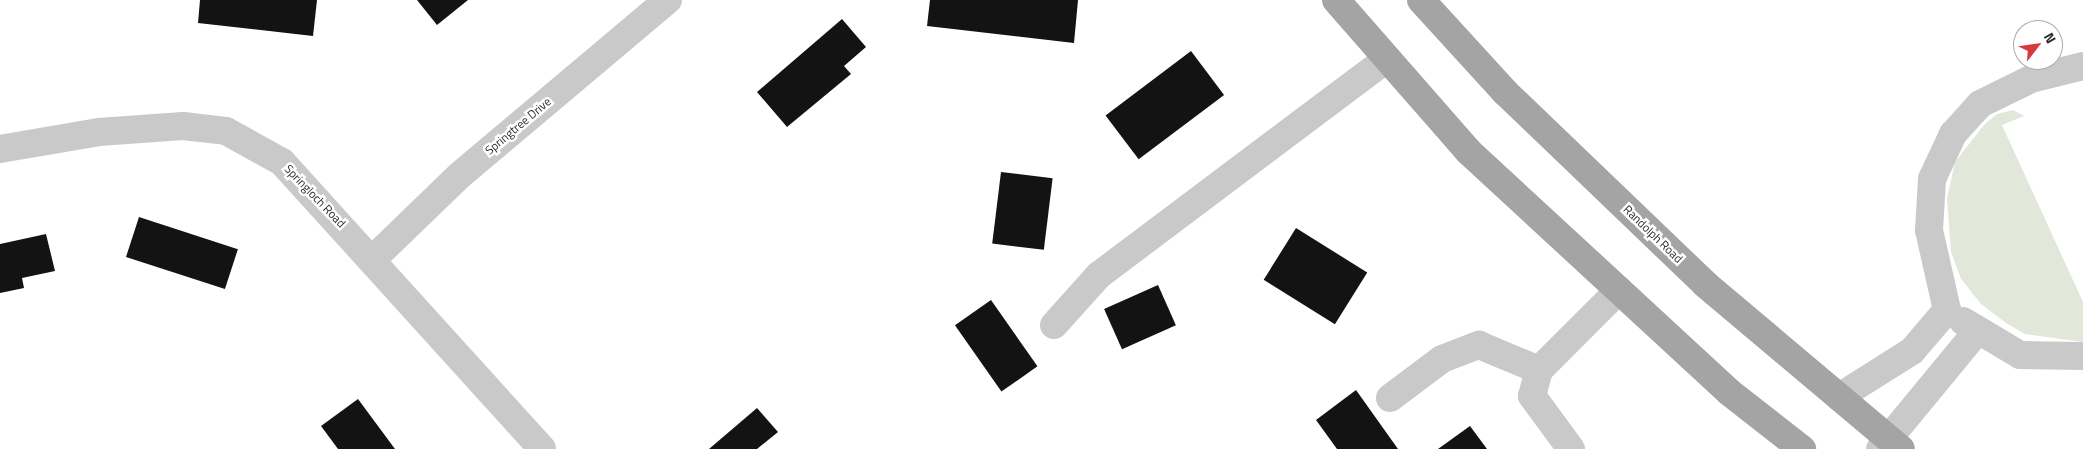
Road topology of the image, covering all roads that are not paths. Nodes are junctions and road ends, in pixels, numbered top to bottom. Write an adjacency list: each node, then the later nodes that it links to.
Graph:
1 (668, 0): 7 (street, Springtree Drive)
2 (1336, 0): 4 (main road)
3 (1421, 0): 14 (main road, Randolph Road)
4 (1387, 59): 8 (main road); 10 (street)
5 (2083, 66): 9 (street)
6 (0, 149): 7 (street, Springloch Road)
7 (374, 258): 17 (street, Springloch Road)
8 (1619, 290): 13 (street); 19 (main road)
9 (1947, 310): 11 (street); 14 (street)
10 (1054, 325)
11 (1978, 330): 12 (street); 16 (street)
12 (2083, 356)
13 (1539, 370): 15 (street); 18 (street)
14 (1839, 397): 16 (main road, Randolph Road)
15 (1390, 398)
16 (1890, 446)
17 (542, 449)
18 (1570, 449)
19 (1802, 449)

